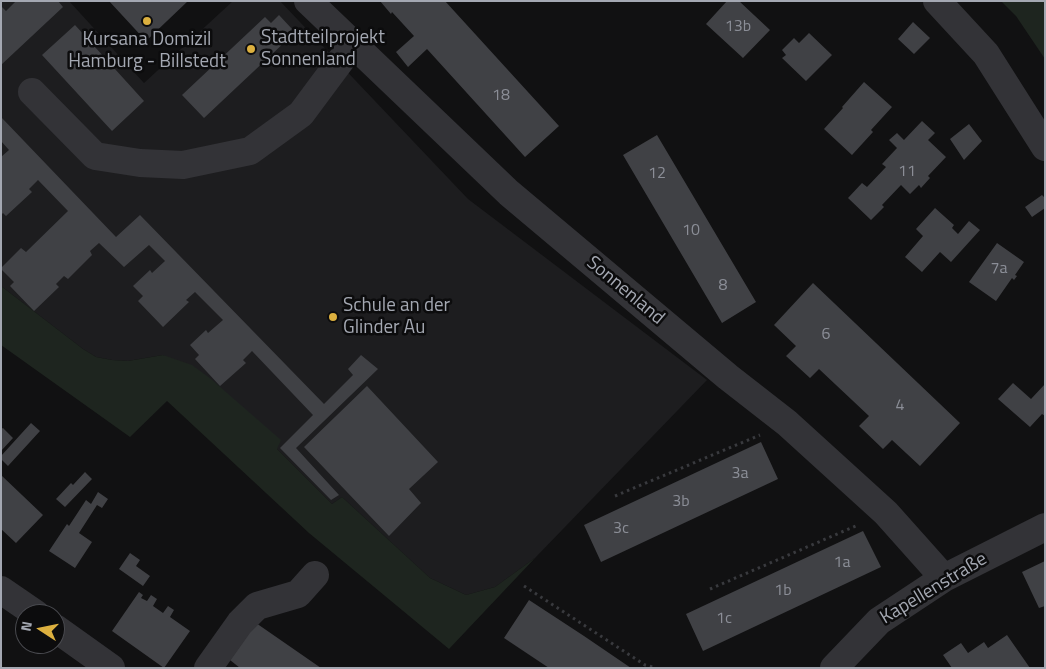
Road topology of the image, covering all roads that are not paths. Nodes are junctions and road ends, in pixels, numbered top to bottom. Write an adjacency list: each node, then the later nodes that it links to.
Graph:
1 (308, 1): 3 (street, Sonnenland)
2 (937, 1): 5 (street)
3 (353, 44): 4 (street); 8 (street, Sonnenland)
4 (32, 92)
5 (1045, 147)
6 (1045, 527): 8 (street, Kapellenstraße)
7 (315, 575): 11 (street)
8 (944, 578): 12 (street, Kapellenstraße)
9 (65, 635): 10 (street)
10 (112, 668)
11 (208, 668)
12 (834, 668)

